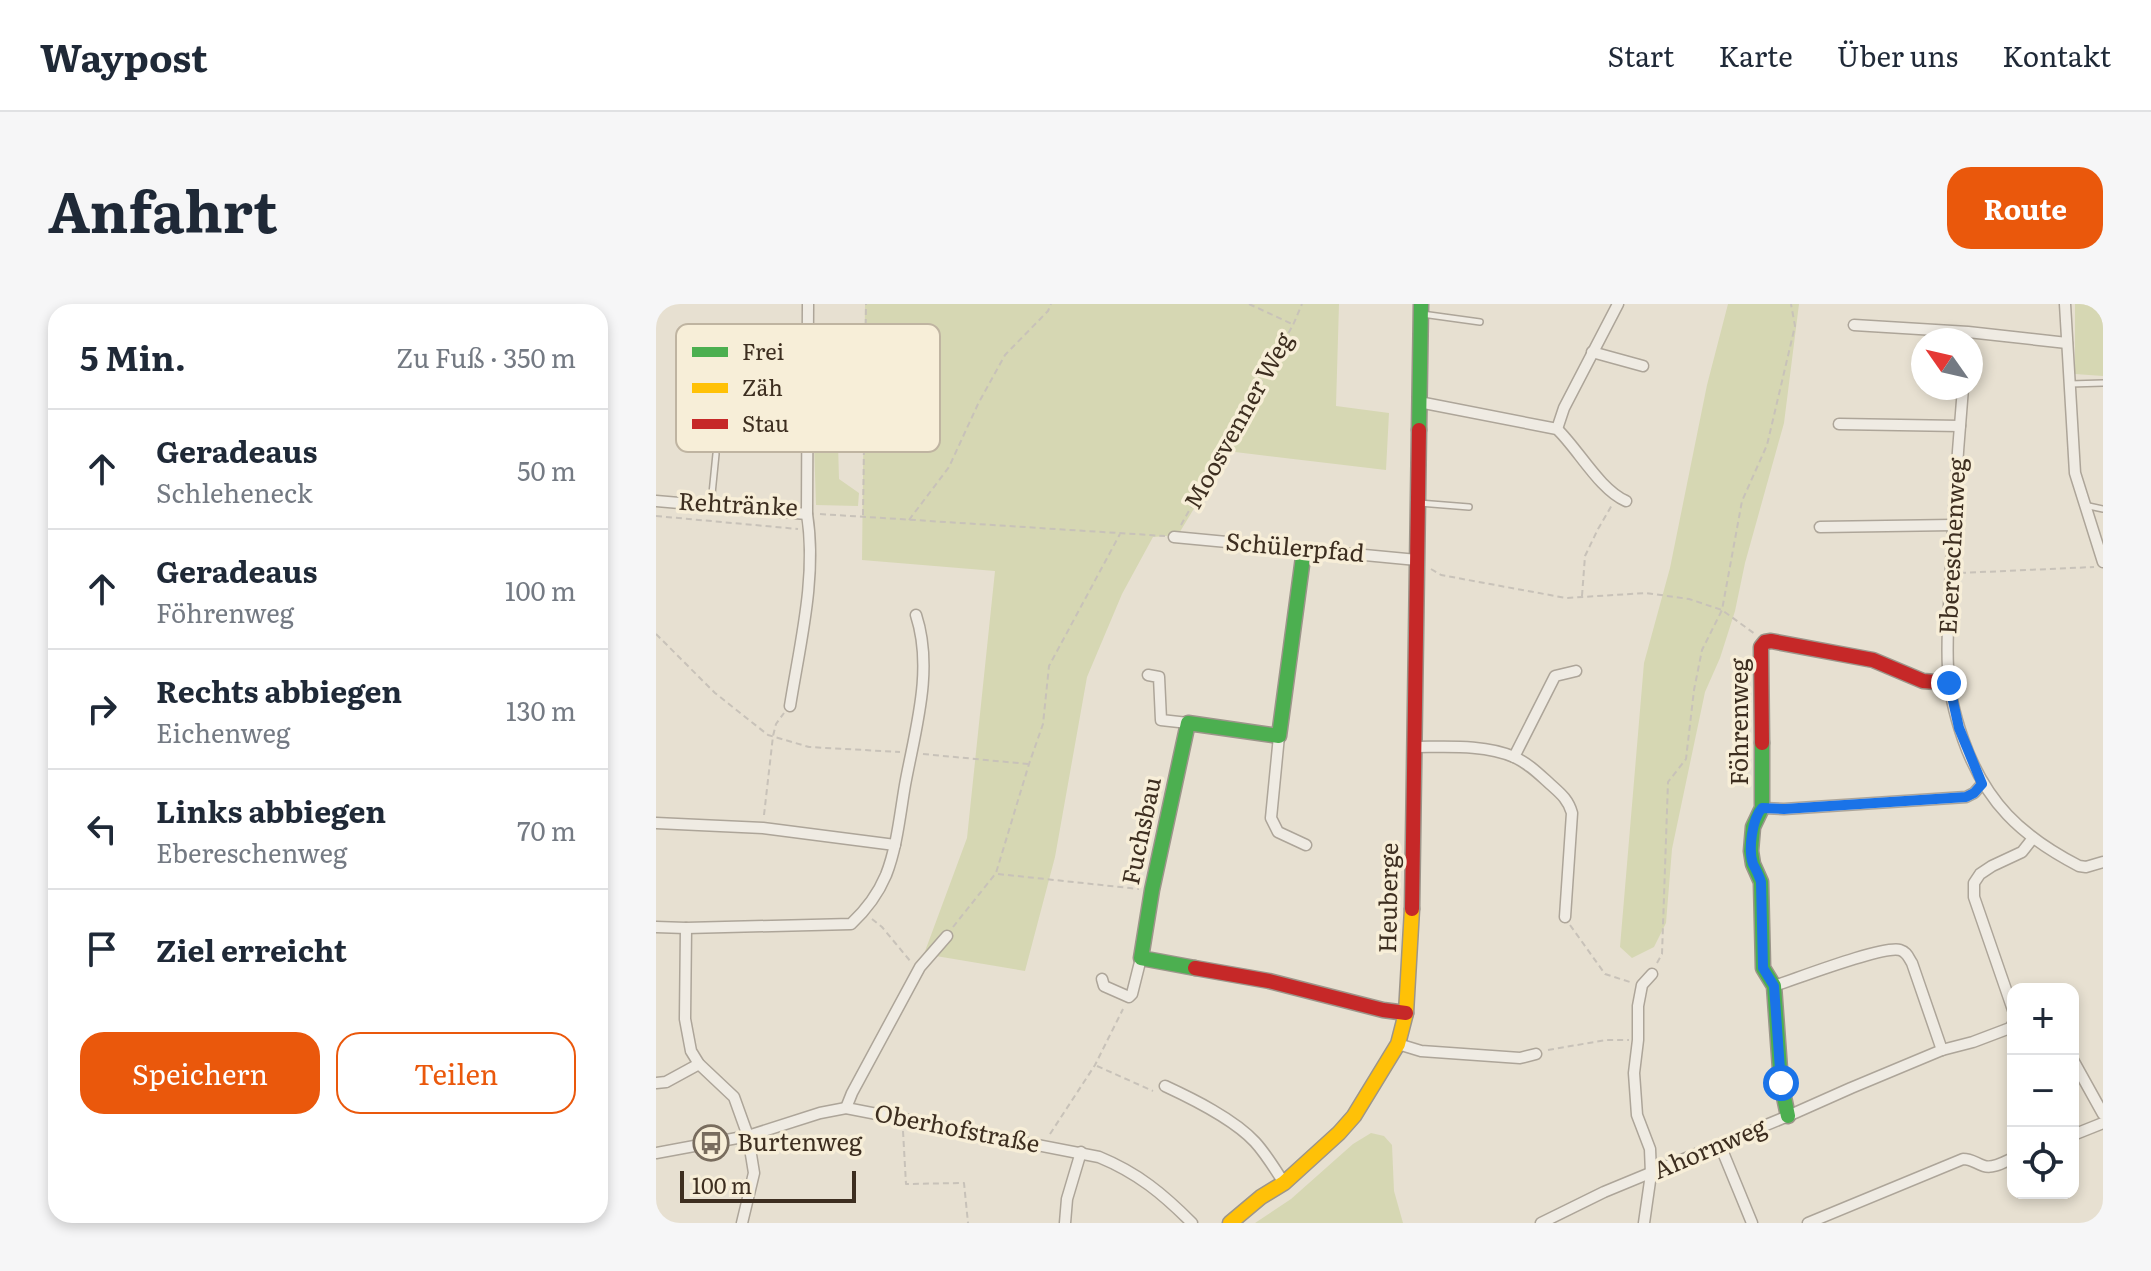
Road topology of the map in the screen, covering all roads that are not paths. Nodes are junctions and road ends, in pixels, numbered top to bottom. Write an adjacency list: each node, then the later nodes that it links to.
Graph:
1 (808, 304): 6 (street, Rehtränke)
2 (1618, 304): 11 (street)
3 (2065, 304): 10 (street)
4 (1421, 309): 5 (lane, Heuberge); 16 (street, Heuberge)
5 (1480, 322)
6 (808, 324)
7 (1854, 325): 8 (street)
8 (1911, 330)
9 (1983, 337): 10 (street)
10 (2067, 343): 14 (street)
11 (1592, 352): 12 (street); 19 (street)
12 (1643, 366)
13 (2103, 383): 14 (lane)
14 (2070, 384): 26 (street)
15 (1962, 400): 18 (street, Ebereschenweg)
16 (1419, 402): 19 (street); 24 (street, Heuberge)
17 (1839, 424): 18 (street)
18 (1960, 426): 30 (street, Ebereschenweg)
19 (1557, 429): 22 (street)
20 (807, 452): 29 (street, Rehtränke)
21 (716, 454): 25 (lane)
22 (1621, 499)
23 (656, 501): 25 (street, Rehtränke)
24 (1418, 503): 27 (lane); 34 (street, Heuberge)
25 (711, 505): 29 (street, Rehtränke)
26 (2084, 505): 28 (lane); 35 (street)
27 (1469, 507)
28 (2103, 509)
29 (807, 514): 40 (street)
30 (1953, 525): 31 (street); 39 (street, Ebereschenweg)
31 (1820, 527)
32 (1174, 537): 33 (street, Schülerpfad)
33 (1304, 550): 34 (street, Schülerpfad); 42 (street)
34 (1417, 560): 43 (street, Heuberge)
35 (2103, 564)
36 (916, 615): 49 (street)
37 (1576, 671): 44 (street)
38 (1148, 675): 41 (street)
39 (1949, 683): 45 (street, Ebereschenweg); 46 (street, Föhrenweg)
40 (790, 706)
41 (1188, 723): 42 (street); 56 (street, Fuchsbau)
42 (1279, 736): 50 (street)
43 (1414, 747): 44 (street); 61 (street, Heuberge)
44 (1514, 757): 52 (street)
45 (1982, 784): 46 (street); 48 (street, Ebereschenweg)
46 (1762, 808): 59 (street, Föhrenweg)
47 (656, 823): 49 (street)
48 (2033, 838): 51 (street, Ebereschenweg); 60 (street)
49 (895, 845): 54 (street)
50 (1306, 845)
51 (2103, 862)
52 (1565, 917)
53 (656, 927): 54 (street)
54 (686, 928): 66 (street)
55 (947, 936): 70 (street)
56 (1141, 958): 58 (street); 61 (street)
57 (1652, 974): 80 (street)
58 (1102, 979)
59 (1774, 986): 64 (street); 72 (street, Föhrenweg)
60 (2007, 993)
61 (1406, 1013): 63 (street, Heuberge)
62 (2007, 1029): 64 (street, Ahornweg)
63 (1398, 1044): 65 (street); 81 (street, Heuberge)
64 (1942, 1050): 72 (street, Ahornweg)
65 (1536, 1054)
66 (699, 1064): 68 (street); 75 (street)
67 (2079, 1071): 71 (street)
68 (656, 1083)
69 (1165, 1086): 81 (street)
70 (846, 1108): 75 (street, Oberhofstraße); 77 (street, Oberhofstraße)
71 (2103, 1114)
72 (1788, 1116): 76 (street, Ahornweg)
73 (2103, 1123): 74 (street)
74 (2079, 1133)
75 (748, 1136): 78 (street, Oberhofstraße); 82 (street)
76 (1720, 1145): 80 (street, Ahornweg); 88 (street)
77 (1081, 1152): 83 (street); 84 (street, Oberhofstraße)
78 (656, 1153)
79 (2007, 1160): 89 (street)
80 (1651, 1174): 86 (street, Ahornweg); 87 (street)
81 (1284, 1183): 85 (street, Heuberge)
82 (742, 1223)
83 (1065, 1223)
84 (1192, 1223)
85 (1230, 1223)
86 (1541, 1223)
87 (1644, 1223)
88 (1752, 1223)
89 (1808, 1223)

